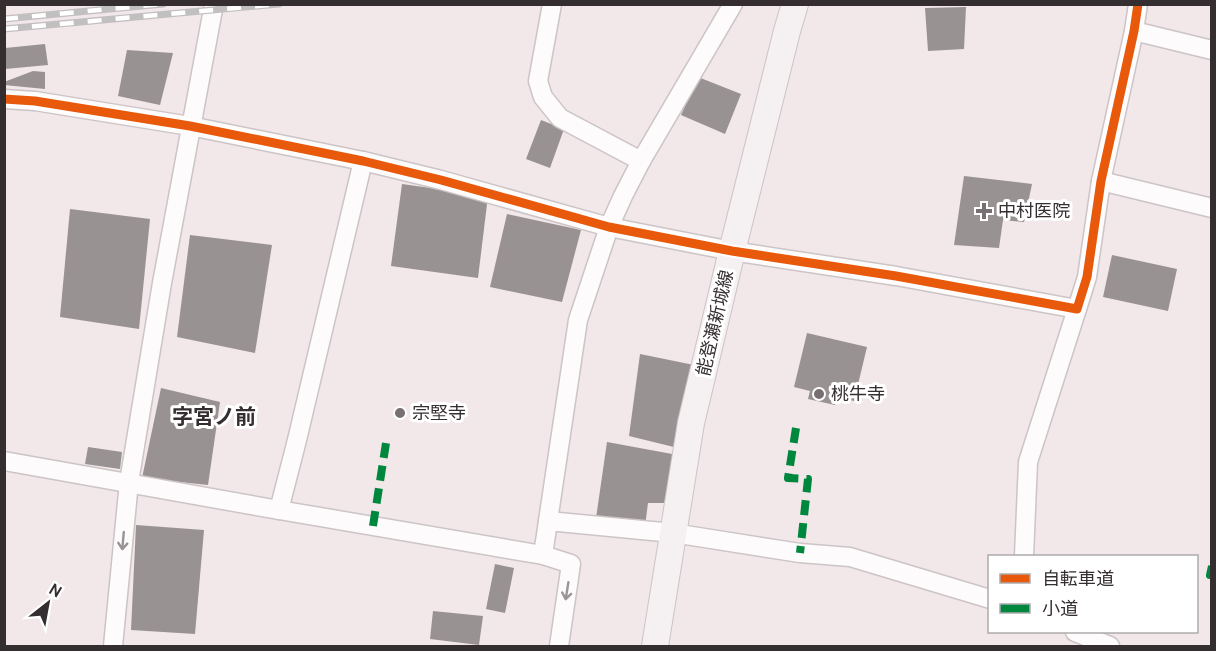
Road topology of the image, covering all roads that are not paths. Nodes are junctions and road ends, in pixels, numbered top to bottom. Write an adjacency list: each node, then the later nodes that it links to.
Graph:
1 (214, 4): 9 (street)
2 (552, 4): 11 (street)
3 (733, 4): 11 (street)
4 (795, 4): 15 (main road, 能登瀬新城線)
5 (1138, 4): 6 (street)
6 (1134, 31): 7 (street); 12 (street)
7 (1212, 50)
8 (4, 99): 9 (street)
9 (190, 126): 10 (street); 18 (street)
10 (363, 161): 14 (street); 19 (street)
11 (641, 161): 14 (street)
12 (1101, 181): 13 (street); 16 (street)
13 (1212, 208)
14 (609, 227): 15 (street); 20 (street)
15 (732, 251): 16 (street); 21 (main road, 能登瀬新城線)
16 (1077, 309): 23 (street)
17 (4, 461): 18 (street)
18 (129, 482): 19 (street); 26 (street, one-way to 26)
19 (279, 510): 22 (street)
20 (548, 521): 21 (street); 22 (street)
21 (673, 533): 24 (street); 28 (main road, 能登瀬新城線)
22 (543, 555): 27 (street, one-way to 27)
23 (1024, 555)
24 (988, 598)
25 (1078, 633): 29 (street)
26 (113, 646)
27 (558, 646)
28 (655, 646)
29 (1110, 646)

